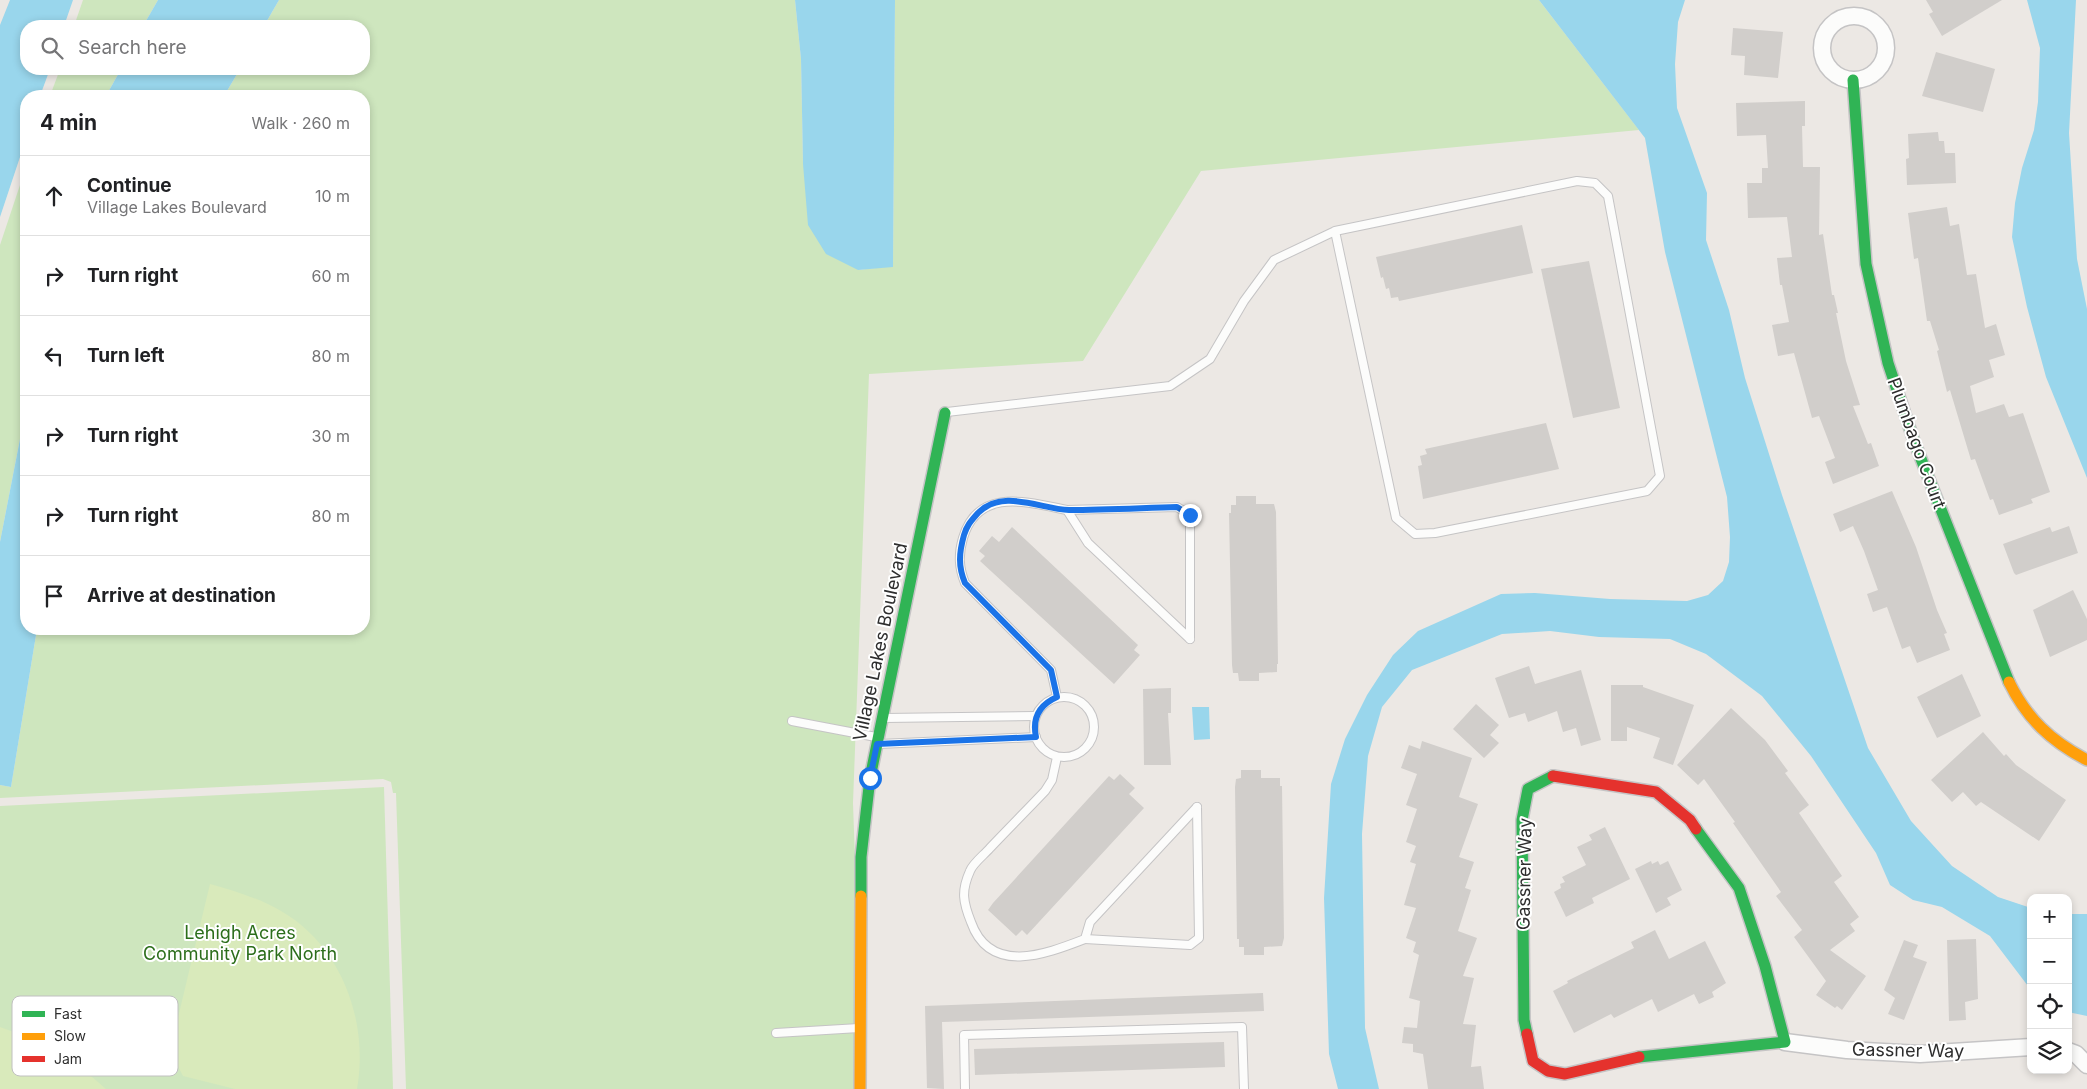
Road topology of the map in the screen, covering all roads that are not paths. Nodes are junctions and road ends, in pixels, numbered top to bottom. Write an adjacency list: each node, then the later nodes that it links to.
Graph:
1 (1853, 80): 12 (street, Plumbago Court)
2 (1335, 231): 2 (lane); 3 (lane)
3 (945, 412): 7 (street, Village Lakes Boulevard)
4 (1067, 510): 4 (lane); 5 (lane)
5 (1057, 697): 6 (lane); 11 (lane)
6 (1036, 716): 7 (lane); 9 (lane)
7 (882, 718): 10 (street, Village Lakes Boulevard)
8 (792, 721): 10 (lane)
9 (1036, 737): 10 (lane); 11 (lane)
10 (878, 740): 14 (street, Village Lakes Boulevard)
11 (1057, 757): 13 (lane)
12 (2087, 760)
13 (1085, 939): 13 (lane)
14 (859, 1028): 15 (lane); 20 (street, Village Lakes Boulevard)
15 (776, 1033)
16 (1785, 1042): 16 (street, Gassner Way); 17 (street, Gassner Way)
17 (2027, 1046)
18 (2072, 1052): 19 (street)
19 (2087, 1065)
20 (860, 1089)
21 (965, 1089): 22 (lane)
22 (1244, 1089)

